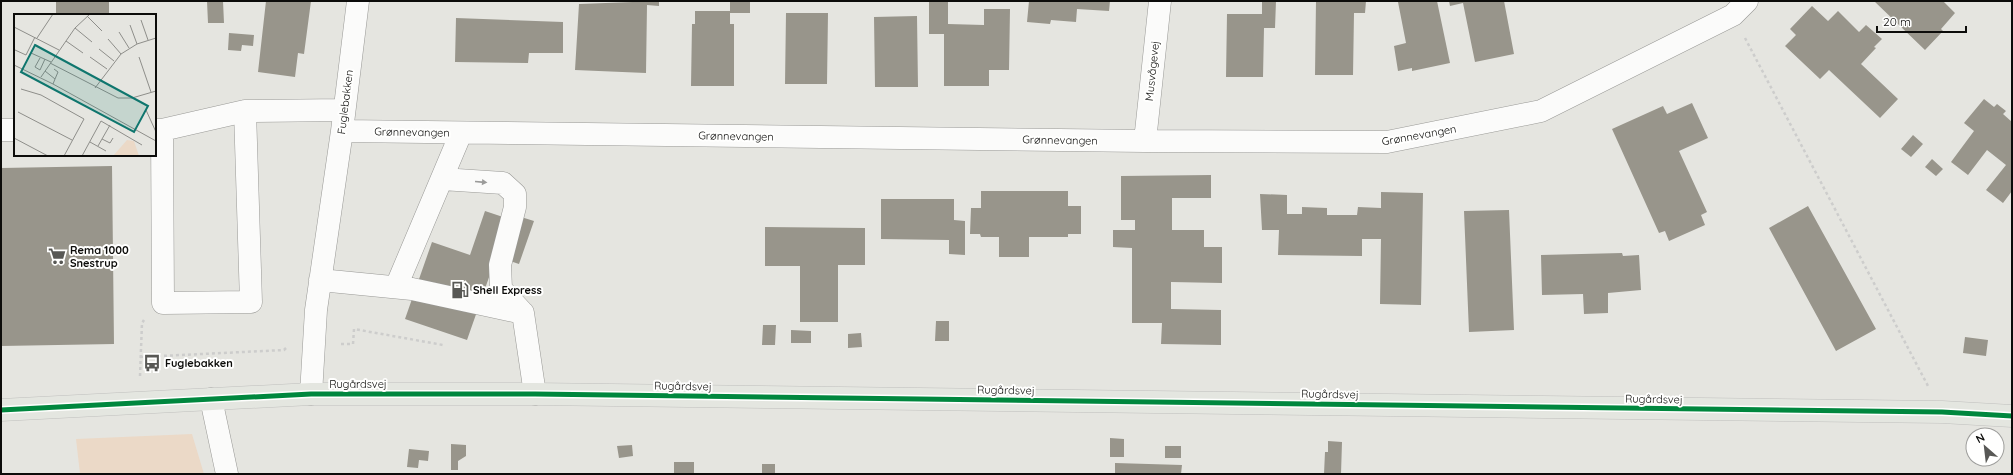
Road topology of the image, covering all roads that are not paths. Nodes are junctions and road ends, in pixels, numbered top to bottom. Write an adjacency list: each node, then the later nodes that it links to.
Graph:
1 (358, 1): 5 (street, Fuglebakken)
2 (1160, 1): 10 (street, Musvågevej)
3 (1740, 8): 10 (street, Grønnevangen)
4 (245, 110): 5 (street, Grønnevangen); 8 (street, Grønnevangen); 8 (street)
5 (343, 120): 9 (street, Grønnevangen); 12 (street, Fuglebakken)
6 (1, 130): 7 (street)
7 (14, 130)
8 (158, 130)
9 (461, 133): 10 (street, Grønnevangen); 11 (street)
10 (1145, 141)
11 (442, 178): 13 (street); 14 (street, one-way to 14)
12 (320, 280): 13 (street); 15 (street, Fuglebakken)
13 (396, 288): 14 (street)
14 (523, 312): 16 (street)
15 (311, 394): 16 (main road, Rugårdsvej); 17 (main road, Rugårdsvej)
16 (535, 394): 19 (main road, Rugårdsvej)
17 (211, 399): 18 (main road, Rugårdsvej); 20 (street)
18 (1, 410)
19 (2012, 416)
20 (227, 474)

